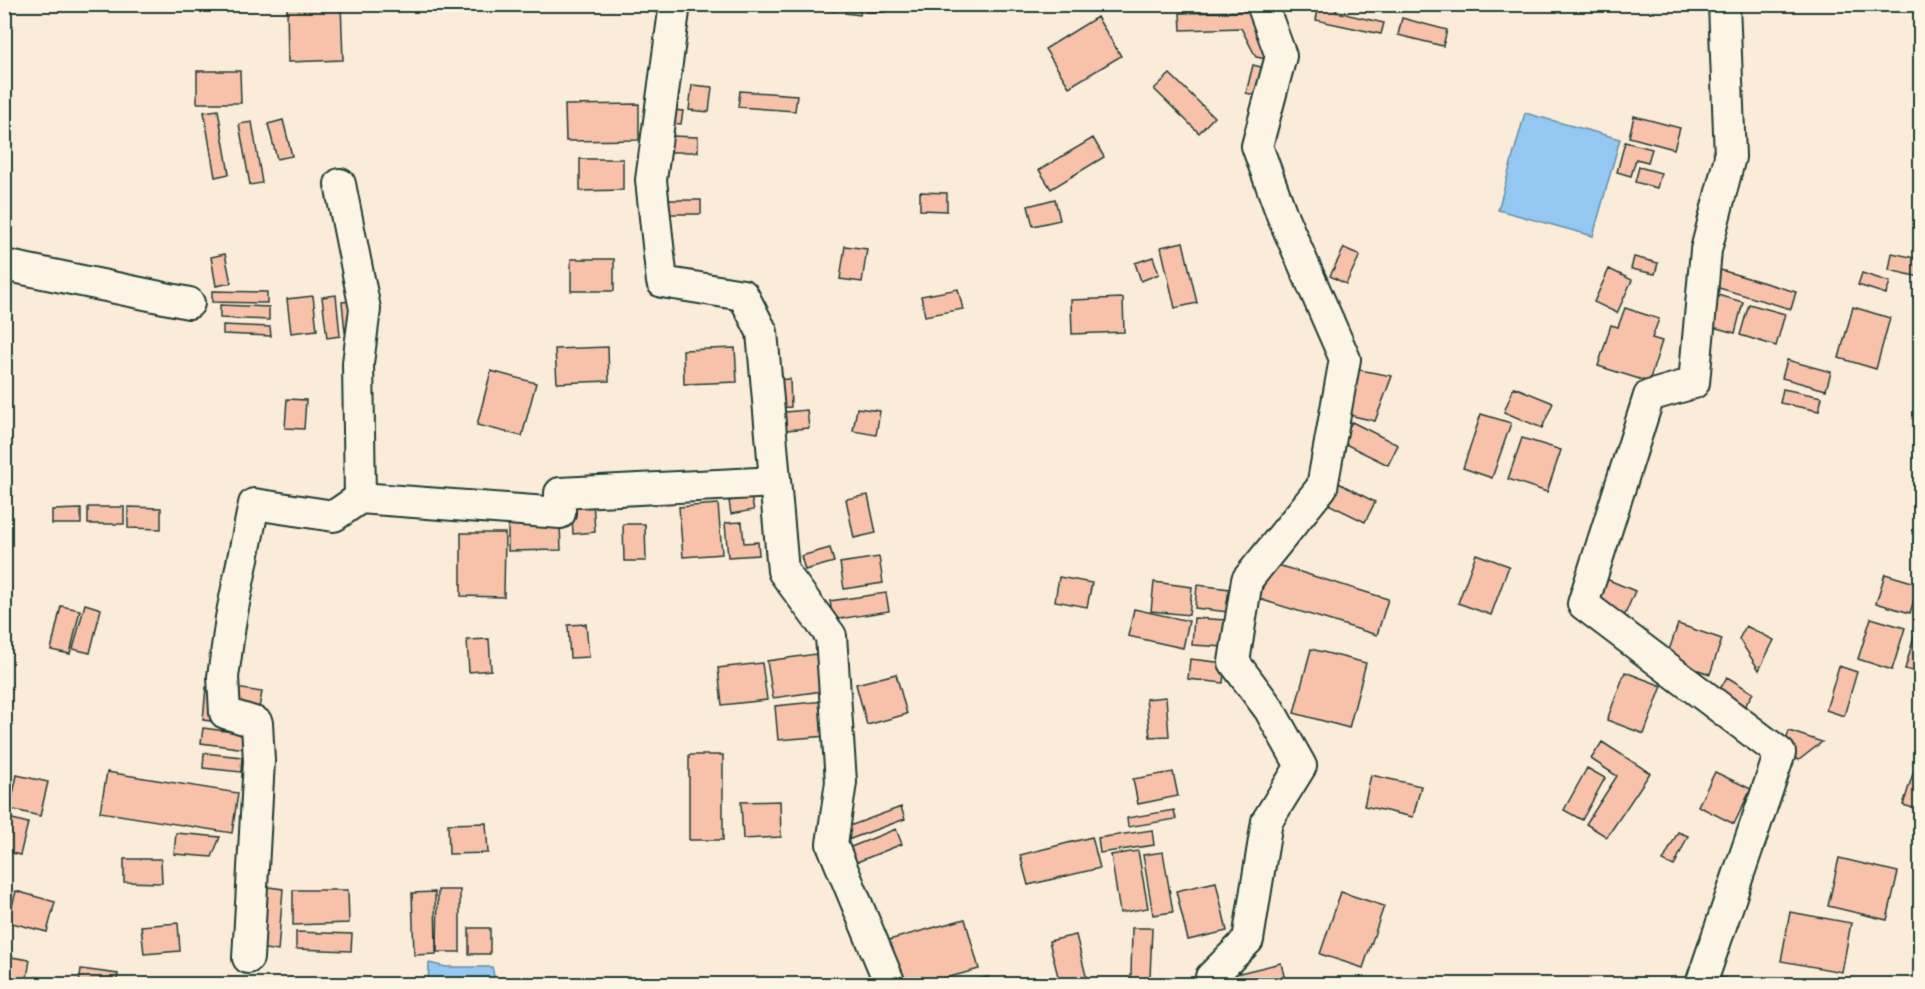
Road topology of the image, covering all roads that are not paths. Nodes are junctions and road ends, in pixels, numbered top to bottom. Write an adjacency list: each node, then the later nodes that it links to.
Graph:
1 (675, 4): 7 (street)
2 (1262, 4): 11 (street)
3 (1724, 4): 12 (street)
4 (340, 184): 8 (street)
5 (4, 265): 6 (street)
6 (189, 303)
7 (775, 482): 8 (street); 10 (street)
8 (360, 498): 9 (street)
9 (248, 958)
10 (890, 984)
11 (1212, 984)
12 (1701, 984)

